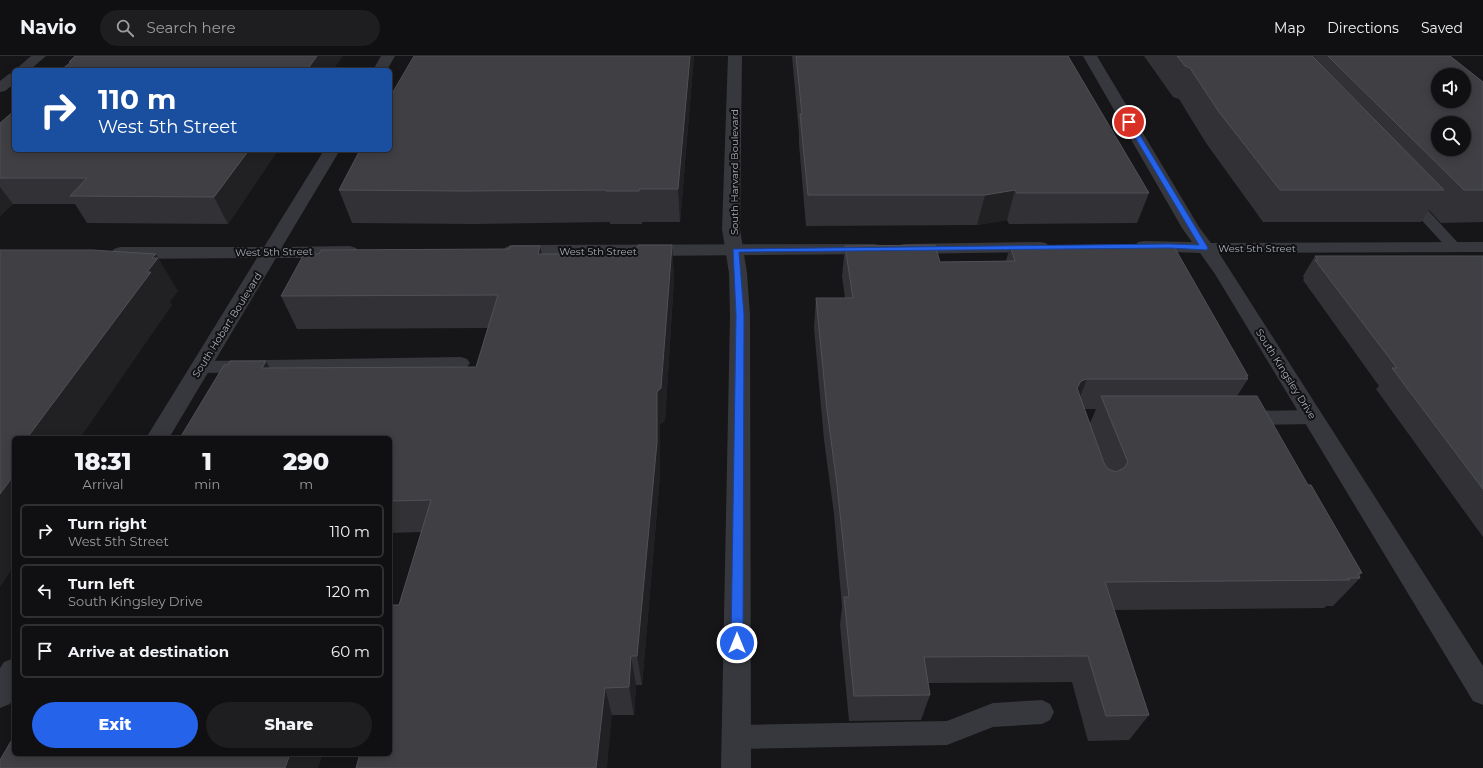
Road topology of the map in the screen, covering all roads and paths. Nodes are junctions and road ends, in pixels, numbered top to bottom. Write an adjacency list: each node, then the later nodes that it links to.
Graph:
1 (39, 56): 5 (street)
2 (388, 56): 6 (street)
3 (735, 56): 16 (street, South Harvard Boulevard)
4 (1090, 56): 15 (street, South Kingsley Drive)
5 (24, 68)
6 (381, 68)
7 (12, 78): 8 (street)
8 (0, 88)
9 (331, 152): 18 (street, South Hobart Boulevard)
10 (1402, 191): 13 (lane)
11 (1129, 246): 15 (street, West 5th Street)
12 (1057, 247): 16 (street, West 5th Street)
13 (1454, 247): 14 (street, West 5th Street); 15 (street, West 5th Street)
14 (1483, 247)
15 (1204, 248): 23 (street, South Kingsley Drive)
16 (735, 250): 17 (street, West 5th Street); 30 (street, South Harvard Boulevard)
17 (498, 251)
18 (272, 252): 19 (street, West 5th Street); 20 (street, West 5th Street); 22 (street, South Hobart Boulevard)
19 (364, 252)
20 (104, 253)
21 (461, 363): 22 (lane)
22 (201, 367): 25 (street, South Hobart Boulevard)
23 (1313, 417): 24 (lane); 27 (street, South Kingsley Drive)
24 (1230, 418)
25 (159, 436)
26 (12, 674): 28 (street)
27 (1483, 691)
28 (0, 694)
29 (1042, 712): 30 (lane)
30 (736, 737): 31 (street, South Harvard Boulevard)
31 (736, 768)

